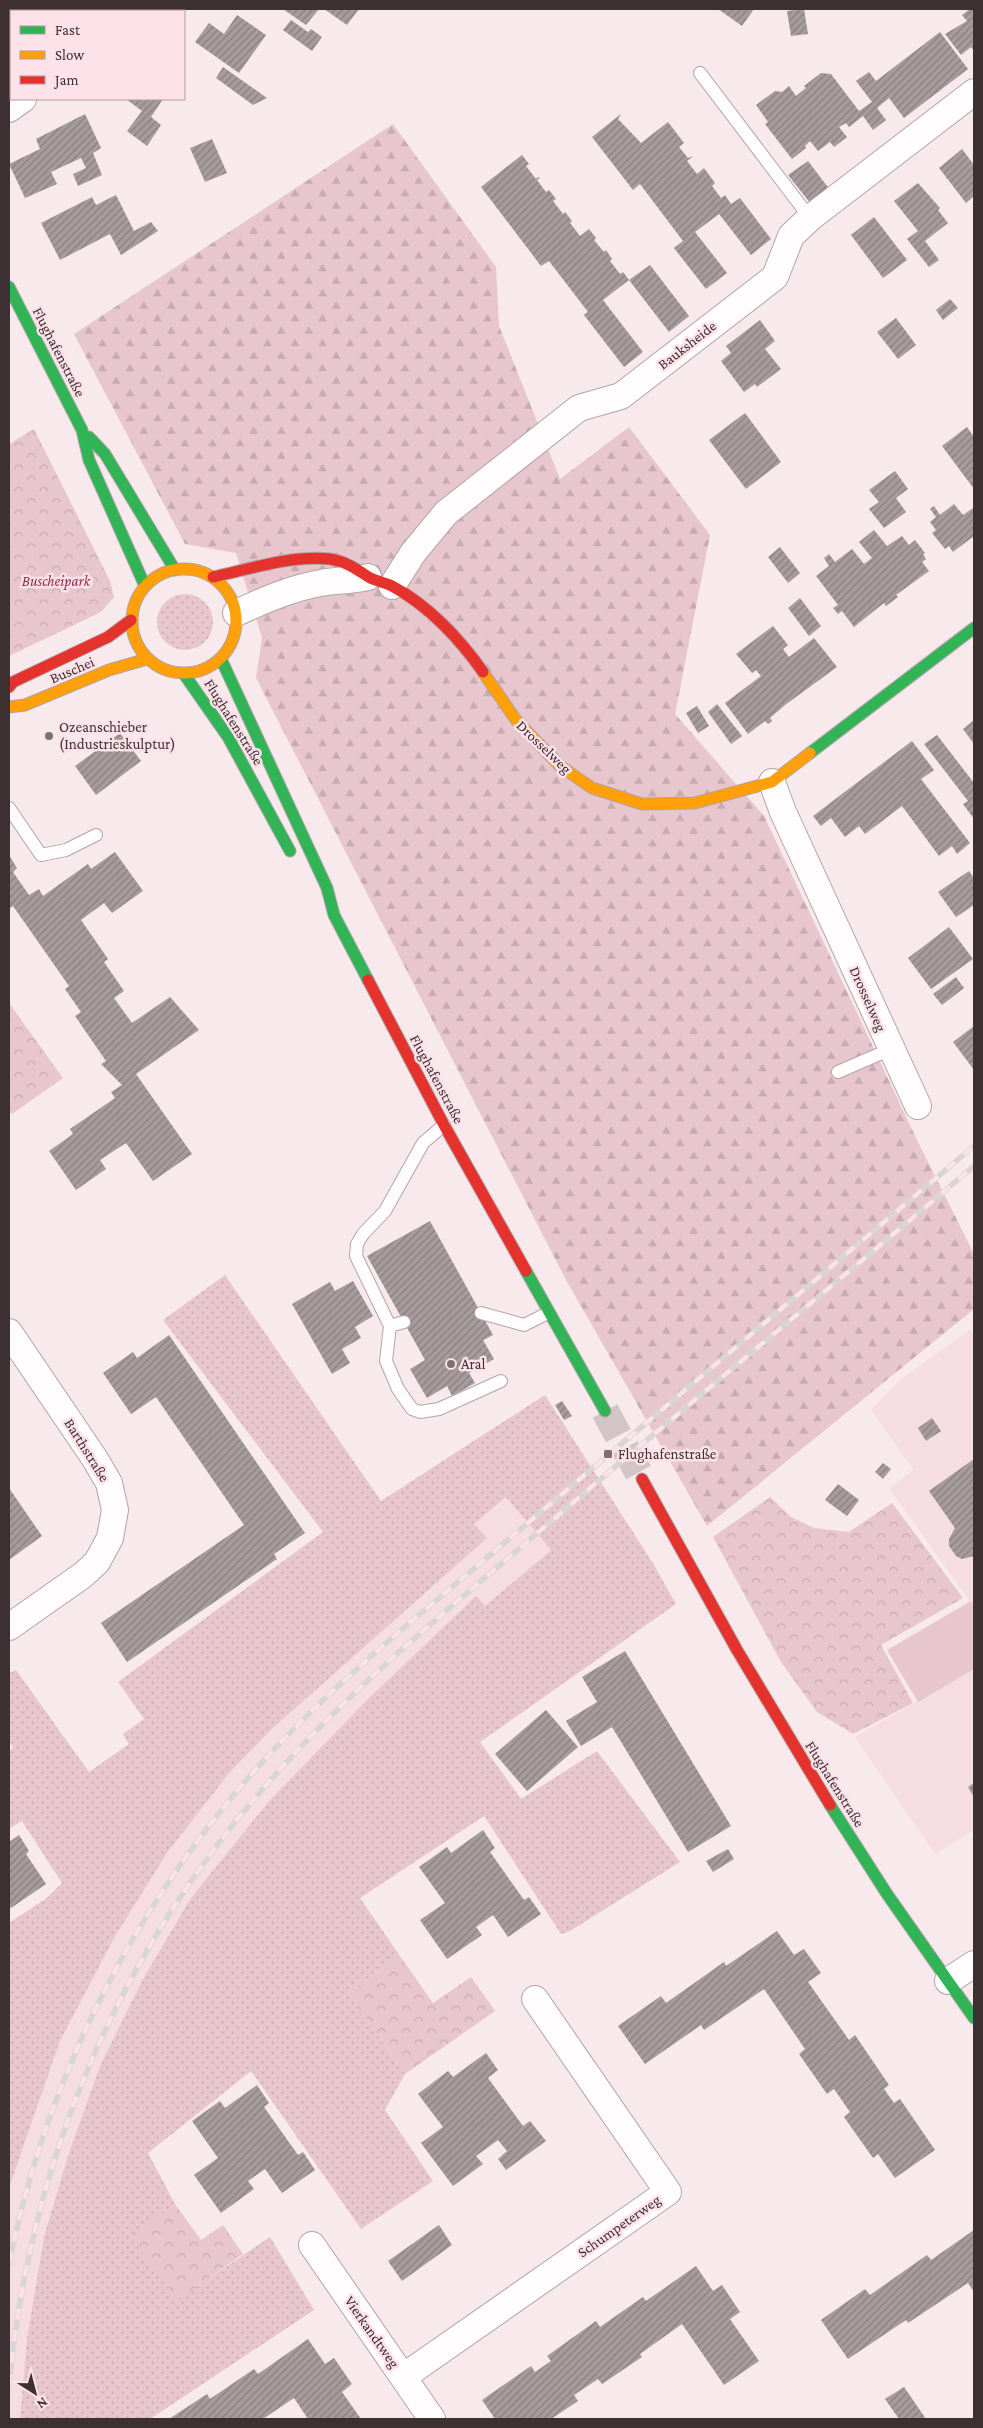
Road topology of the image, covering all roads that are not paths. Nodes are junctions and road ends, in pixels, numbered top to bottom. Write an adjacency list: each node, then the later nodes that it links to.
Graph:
1 (700, 73): 5 (lane)
2 (974, 92): 5 (street, Bauksheide)
3 (22, 100): 4 (street)
4 (9, 109)
5 (810, 218): 12 (street, Bauksheide)
6 (9, 287): 7 (main road, Flughafenstraße)
7 (82, 430): 8 (main road, Flughafenstraße); 11 (main road, Flughafenstraße)
8 (175, 570): 10 (main road); 11 (main road, Flughafenstraße)
9 (368, 577): 10 (main road, Drosselweg); 12 (main road, Drosselweg); 13 (street)
10 (213, 578): 13 (main road)
11 (145, 586): 14 (main road, Flughafenstraße)
12 (392, 586): 21 (main road, Drosselweg)
13 (236, 613): 17 (main road, Flughafenstraße)
14 (132, 620): 16 (main road, Flughafenstraße); 19 (main road, Buschei)
15 (974, 628): 21 (main road, Drosselweg)
16 (147, 658): 18 (main road, Flughafenstraße); 20 (main road, Buschei)
17 (221, 659): 18 (main road, Flughafenstraße); 26 (main road, Flughafenstraße)
18 (184, 674): 24 (main road, Flughafenstraße)
19 (9, 687)
20 (9, 707)
21 (772, 782): 27 (street, Drosselweg)
22 (9, 808): 23 (lane)
23 (96, 835)
24 (296, 863)
25 (320, 902): 26 (main road, Flughafenstraße)
26 (334, 915): 30 (main road, Flughafenstraße)
27 (891, 1049): 28 (lane); 29 (street, Drosselweg)
28 (838, 1072)
29 (918, 1106)
30 (444, 1125): 31 (main road, Flughafenstraße); 34 (lane)
31 (548, 1312): 32 (lane); 37 (main road, Flughafenstraße)
32 (480, 1313)
33 (404, 1322): 34 (lane)
34 (390, 1326): 36 (lane)
35 (9, 1332): 39 (street, Barthstraße)
36 (501, 1381)
37 (605, 1412)
38 (642, 1479): 41 (main road, Flughafenstraße)
39 (9, 1627)
40 (974, 1964): 41 (street)
41 (948, 1981): 43 (main road, Flughafenstraße)
42 (535, 1999): 45 (street, Schumpeterweg)
43 (974, 2018)
44 (312, 2245): 45 (street, Vierkandtweg)
45 (403, 2377): 46 (street, Vierkandtweg)
46 (432, 2419)

